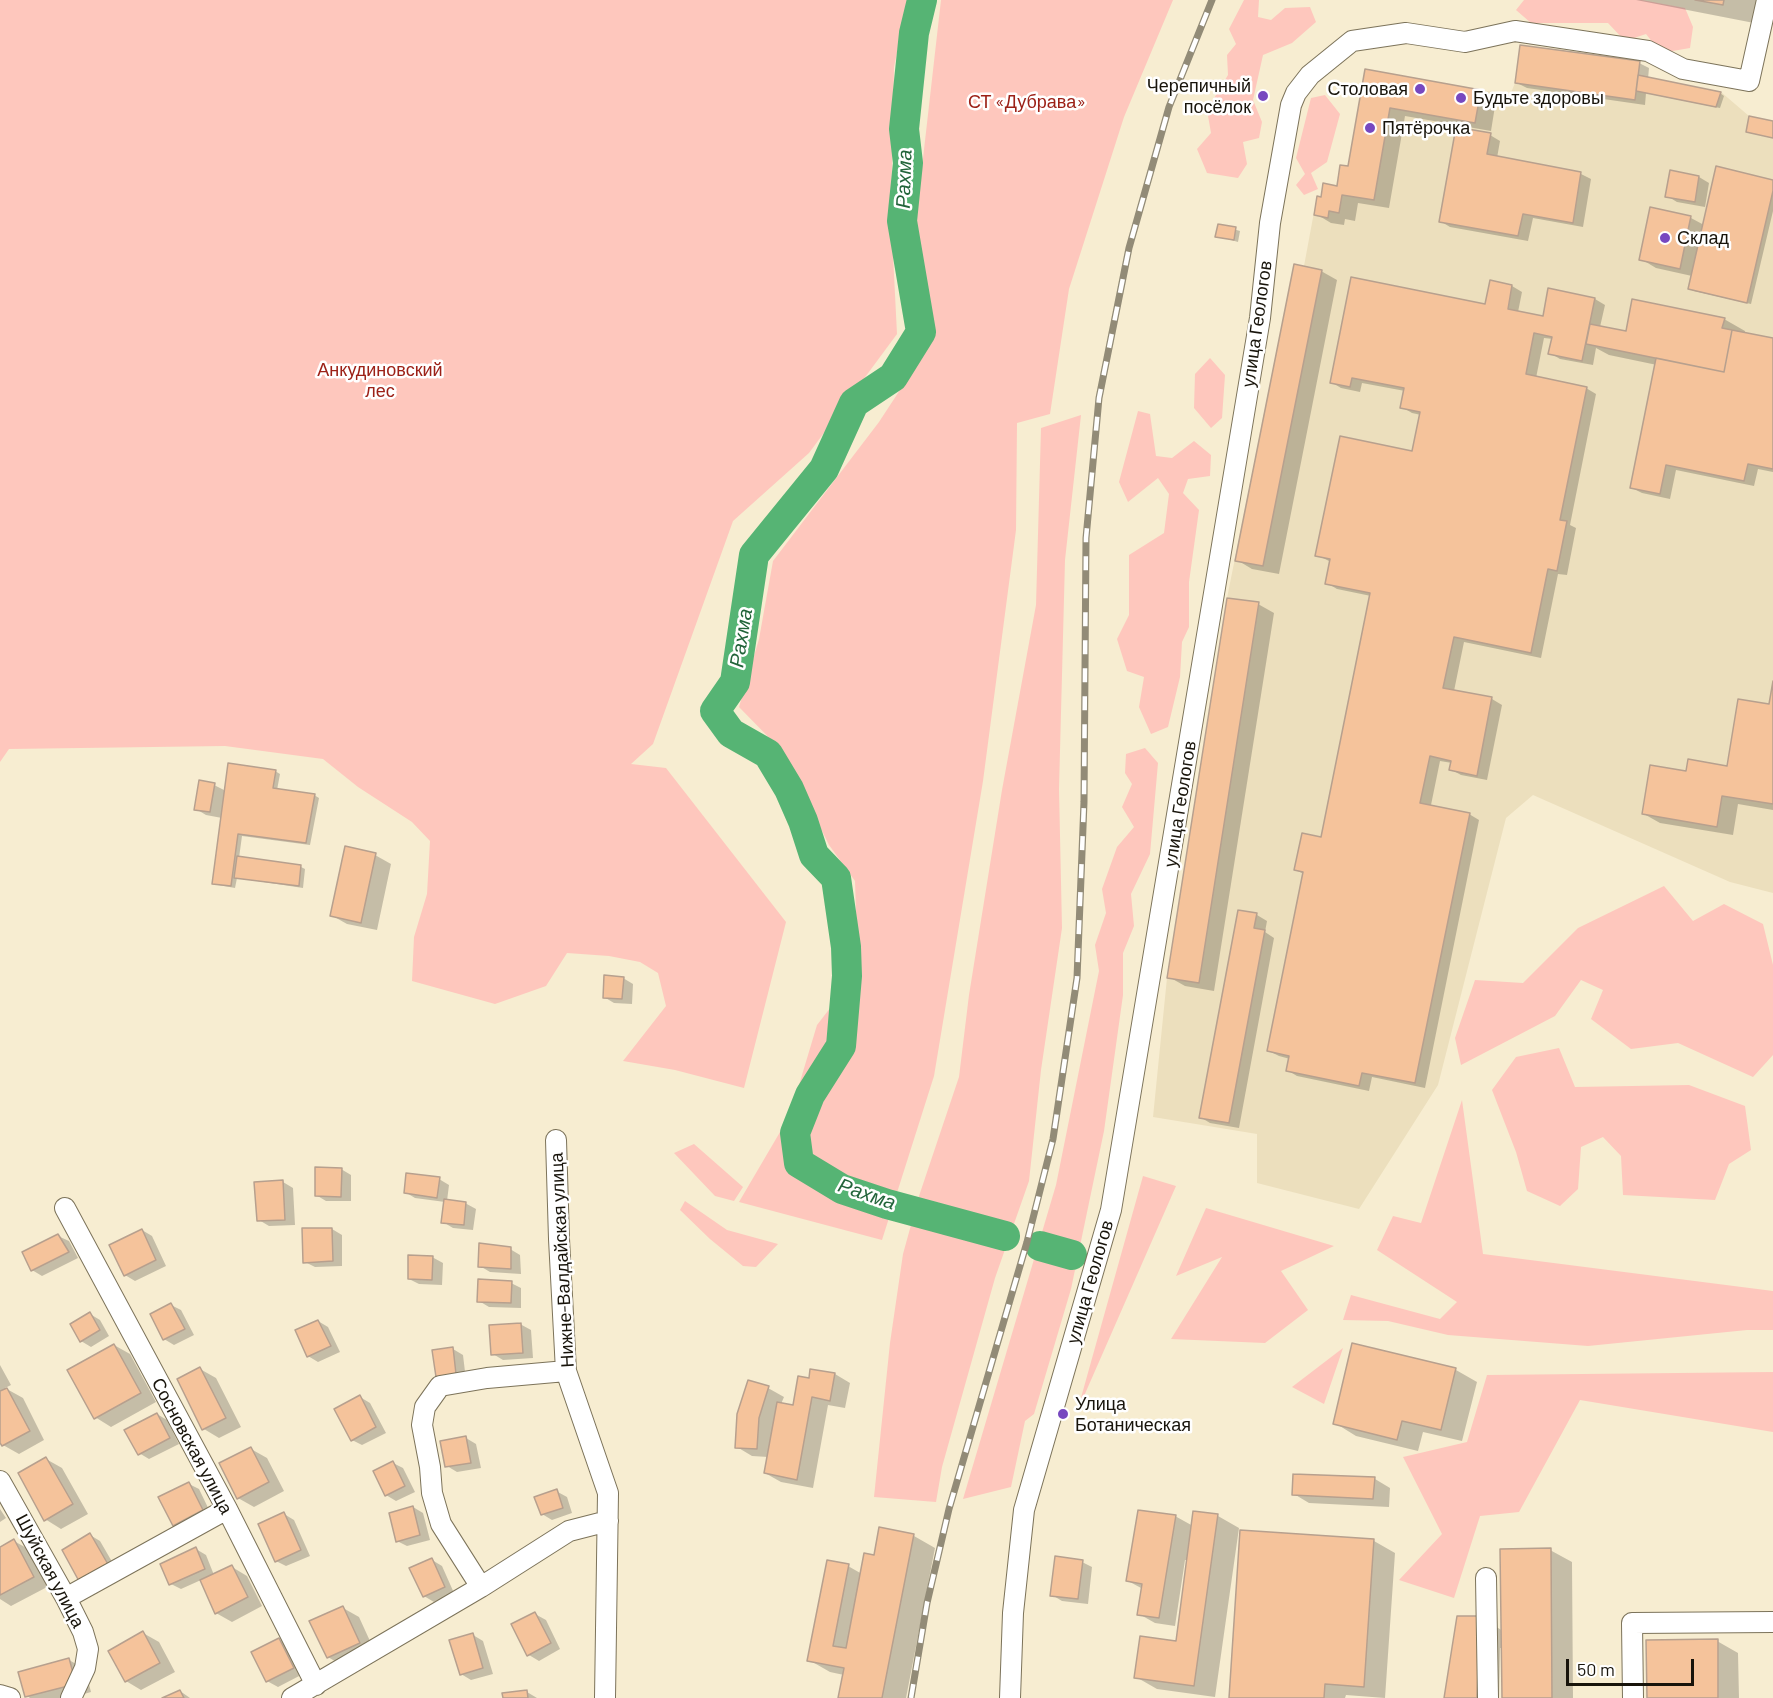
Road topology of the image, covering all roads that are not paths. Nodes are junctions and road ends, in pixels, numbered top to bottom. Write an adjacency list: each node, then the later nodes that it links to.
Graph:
1 (1767, 0): 17 (street, улица Геологов)
2 (556, 1140): 4 (street, Нижне-Валдайская улица)
3 (65, 1208): 6 (street, Сосновская улица)
4 (566, 1371): 7 (street, Нижне-Валдайская улица); 9 (street)
5 (0, 1480): 10 (street, Шуйская улица)
6 (227, 1509): 10 (street); 12 (street, Сосновская улица)
7 (608, 1521): 9 (street); 16 (street, Нижне-Валдайская улица)
8 (1486, 1578): 18 (street)
9 (481, 1587): 12 (street)
10 (66, 1598): 15 (street, Шуйская улица)
11 (1773, 1622): 19 (street)
12 (305, 1693)
13 (0, 1695): 14 (street)
14 (10, 1698)
15 (71, 1698)
16 (605, 1698)
17 (1010, 1698)
18 (1488, 1698)
19 (1633, 1698)

